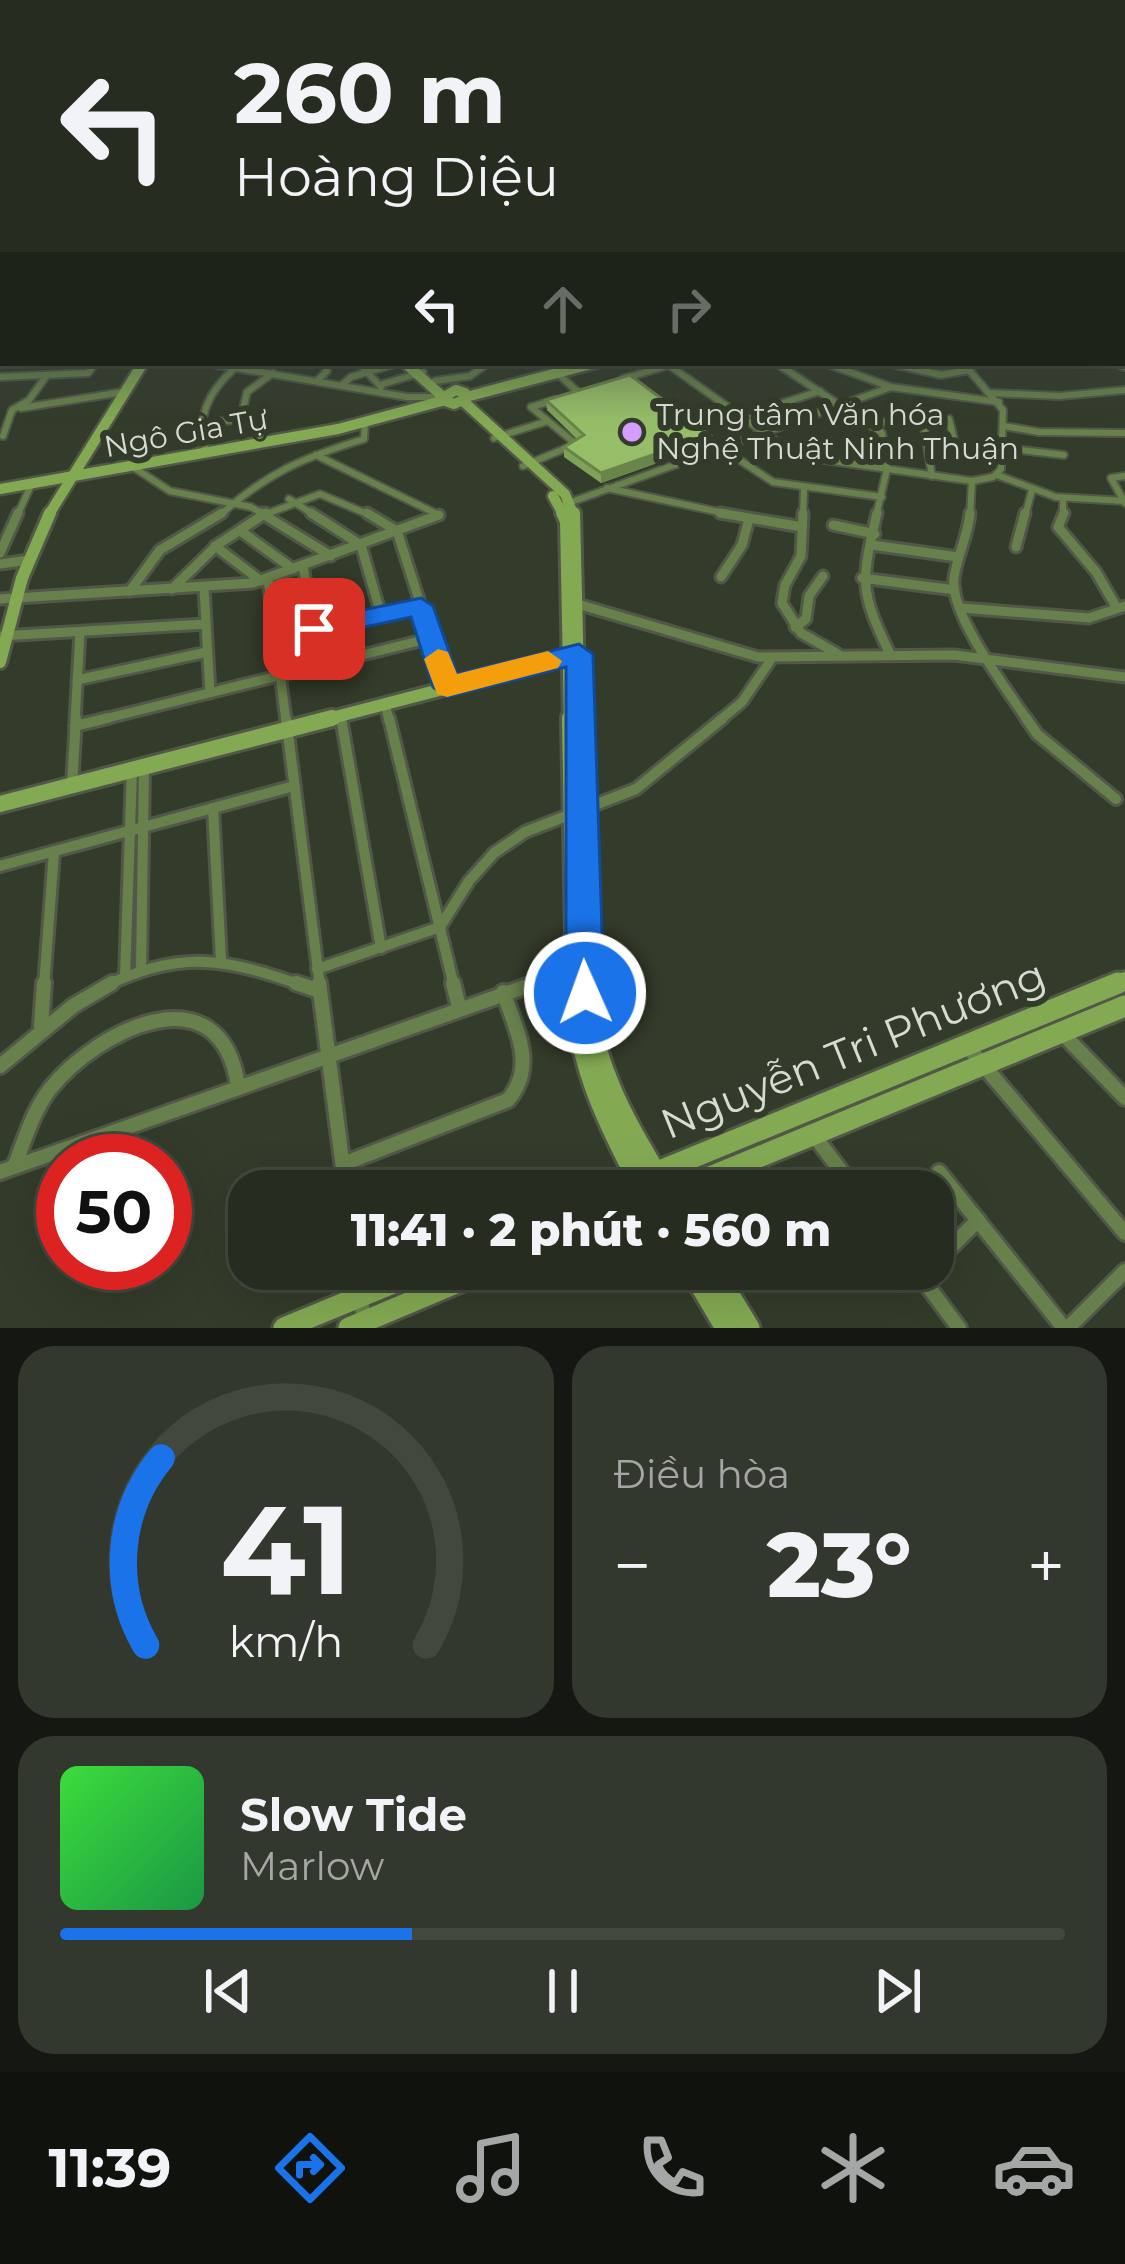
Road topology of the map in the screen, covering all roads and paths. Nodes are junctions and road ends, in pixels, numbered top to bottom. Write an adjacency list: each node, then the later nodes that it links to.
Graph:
1 (94, 366): 20 (street)
2 (141, 366): 31 (main road)
3 (224, 366): 16 (street)
4 (326, 366): 23 (street)
5 (362, 366): 19 (street)
6 (484, 366): 34 (street)
7 (570, 366): 17 (main road, Ngô Gia Tự)
8 (580, 366): 17 (main road, Ngô Gia Tự)
9 (662, 366): 24 (street)
10 (671, 366): 41 (street)
11 (781, 366): 30 (street)
12 (833, 366): 26 (street)
13 (903, 366): 21 (street)
14 (965, 366): 21 (street); 33 (street)
15 (411, 367): 19 (street); 27 (street); 34 (main road)
16 (235, 368): 18 (street); 44 (street)
17 (555, 371): 32 (street); 34 (main road, Ngô Gia Tự)
18 (273, 373): 23 (street); 44 (street)
19 (370, 373): 25 (street); 27 (street)
20 (47, 375): 22 (street); 39 (street)
21 (948, 375): 35 (street)
22 (0, 377)
23 (317, 381): 25 (street)
24 (610, 383)
25 (341, 385): 27 (street)
26 (891, 387): 35 (street); 38 (street)
27 (380, 388): 36 (street)
28 (595, 388): 32 (street)
29 (1125, 390): 33 (street)
30 (820, 391): 38 (street); 41 (street)
31 (123, 392): 39 (street); 63 (main road)
32 (578, 392): 43 (street)
33 (992, 393): 37 (street)
34 (454, 395): 36 (main road, Ngô Gia Tự); 51 (main road)
35 (964, 397): 37 (street)
36 (409, 402): 42 (main road, Ngô Gia Tự)
37 (999, 402): 47 (street)
38 (842, 404): 46 (street); 48 (street)
39 (21, 408): 50 (street)
40 (922, 415): 46 (street); 53 (street); 55 (street)
41 (740, 417): 48 (street)
42 (378, 418): 45 (main road, Ngô Gia Tự); 54 (main road, Ngô Gia Tự)
43 (548, 421): 51 (street); 60 (street)
44 (201, 424): 54 (street)
45 (365, 424): 54 (main road, Ngô Gia Tự); 57 (street)
46 (875, 425): 61 (street)
47 (1004, 425): 49 (street); 56 (street)
48 (761, 432): 52 (street); 61 (street)
49 (1125, 433)
50 (3, 436)
51 (498, 437): 60 (main road)
52 (720, 447): 69 (street); 70 (street)
53 (929, 449): 55 (street); 64 (street)
54 (206, 452): 59 (main road, Ngô Gia Tự)
55 (957, 452): 56 (street)
56 (1003, 453): 58 (street); 62 (street)
57 (316, 455): 76 (street); 82 (street)
58 (1064, 455)
59 (130, 465): 63 (main road, Ngô Gia Tự); 76 (street)
60 (527, 465): 77 (main road)
61 (887, 470): 64 (street); 72 (street)
62 (997, 475): 66 (street); 71 (street)
63 (65, 476): 67 (main road, Ngô Gia Tự); 68 (main road, Ngô Gia Tự); 92 (main road)
64 (932, 476): 66 (street)
65 (1125, 476): 75 (street)
66 (972, 481): 91 (street)
67 (32, 483): 68 (main road, Ngô Gia Tự); 89 (street)
68 (0, 486)
69 (607, 488): 77 (street); 79 (street)
70 (804, 488): 72 (street); 81 (street)
71 (1032, 490): 73 (street); 88 (street)
72 (882, 497): 84 (street)
73 (1063, 498): 75 (street); 107 (street)
74 (289, 499): 78 (street); 82 (street); 85 (street)
75 (1124, 501)
76 (235, 503): 78 (street); 102 (street)
77 (567, 504): 105 (main road)
78 (267, 515): 83 (street); 90 (street)
79 (749, 519): 81 (street); 96 (street)
80 (833, 525): 84 (street)
81 (802, 526): 111 (street)
82 (397, 531): 85 (street); 106 (street)
83 (242, 532): 87 (street); 94 (street)
84 (875, 533): 86 (street)
85 (361, 544): 90 (street); 109 (street)
86 (872, 545): 91 (street); 97 (street)
87 (215, 546): 98 (street); 100 (street)
88 (1016, 548)
89 (0, 553)
90 (331, 556): 94 (street)
91 (958, 556): 101 (street)
92 (29, 560): 93 (street); 103 (main road)
93 (0, 564)
94 (298, 568): 98 (street); 112 (street)
95 (823, 576): 111 (street)
96 (721, 577)
97 (862, 578): 101 (street); 118 (street)
98 (265, 580): 99 (street); 115 (street)
99 (204, 588): 100 (street); 110 (street)
100 (172, 589): 102 (street)
101 (955, 590): 108 (street)
102 (130, 591): 103 (street)
103 (14, 597): 104 (street); 114 (main road)
104 (0, 599)
105 (573, 603): 119 (main road); 121 (street)
106 (421, 606): 109 (street); 116 (street)
107 (1121, 607): 108 (street)
108 (962, 608): 122 (street)
109 (381, 615): 112 (street)
110 (206, 625): 113 (street); 117 (street)
111 (795, 627): 120 (street)
112 (314, 629): 115 (street)
113 (80, 632): 114 (street); 126 (street)
114 (2, 636): 123 (main road)
115 (274, 638): 124 (street)
116 (431, 638): 124 (street); 127 (street)
117 (207, 652): 126 (street); 128 (street)
118 (890, 654): 120 (street); 122 (street)
119 (574, 655): 127 (main road); 139 (main road)
120 (842, 655): 121 (street)
121 (772, 658): 139 (street)
122 (986, 658): 125 (street); 136 (street)
123 (0, 662)
124 (279, 675): 128 (street); 132 (street)
125 (1125, 676)
126 (77, 680): 131 (street)
127 (447, 687): 129 (main road)
128 (210, 693): 131 (street)
129 (386, 703): 130 (main road); 143 (street)
130 (340, 715): 132 (main road); 144 (street)
131 (75, 726): 134 (street)
132 (286, 729): 133 (main road); 135 (street)
133 (138, 768): 134 (main road); 140 (street)
134 (71, 785): 137 (main road)
135 (294, 786): 138 (street); 147 (street)
136 (1116, 799)
137 (0, 804)
138 (212, 808): 140 (street); 145 (street)
139 (576, 814): 143 (street); 146 (main road)
140 (136, 829): 141 (street); 148 (street); 149 (street)
141 (54, 852): 142 (street); 155 (street)
142 (0, 866)
143 (440, 927): 144 (street); 154 (street)
144 (381, 948): 147 (street)
145 (221, 961): 148 (street); 151 (street)
146 (577, 968): 152 (street); 166 (main road)
147 (317, 969): 151 (street)
148 (141, 971): 149 (street)
149 (125, 977): 155 (street)
150 (1125, 980): 158 (main road, Nguyễn Tri Phương)
151 (320, 992): 157 (street)
152 (503, 992): 154 (street); 163 (street)
153 (1125, 1006): 156 (main road, Nguyễn Tri Phương)
154 (459, 1007): 157 (street)
155 (41, 1027): 159 (street)
156 (1063, 1034): 158 (main road, Nguyễn Tri Phương); 161 (street)
157 (328, 1053): 160 (street); 163 (street)
158 (974, 1057): 162 (main road, Nguyễn Tri Phương); 167 (main road, Nguyễn Tri Phương); 172 (street)
159 (0, 1066)
160 (238, 1086): 164 (street); 164 (street)
161 (1125, 1098)
162 (813, 1134): 168 (main road, Nguyễn Tri Phương); 169 (street)
163 (343, 1164): 165 (street)
164 (8, 1169)
165 (344, 1170)
166 (643, 1170)
167 (687, 1170)
168 (726, 1170)
169 (840, 1170)
170 (954, 1190): 171 (street)
171 (978, 1220): 173 (street); 185 (street)
172 (1125, 1233)
173 (954, 1242)
174 (1125, 1270): 185 (street)
175 (396, 1290): 180 (main road)
176 (430, 1290): 180 (main road)
177 (703, 1290): 182 (main road)
178 (726, 1290): 183 (main road)
179 (936, 1290): 184 (street)
180 (358, 1316): 181 (main road)
181 (284, 1328)
182 (726, 1328)
183 (749, 1328)
184 (959, 1328)
185 (1066, 1328)

